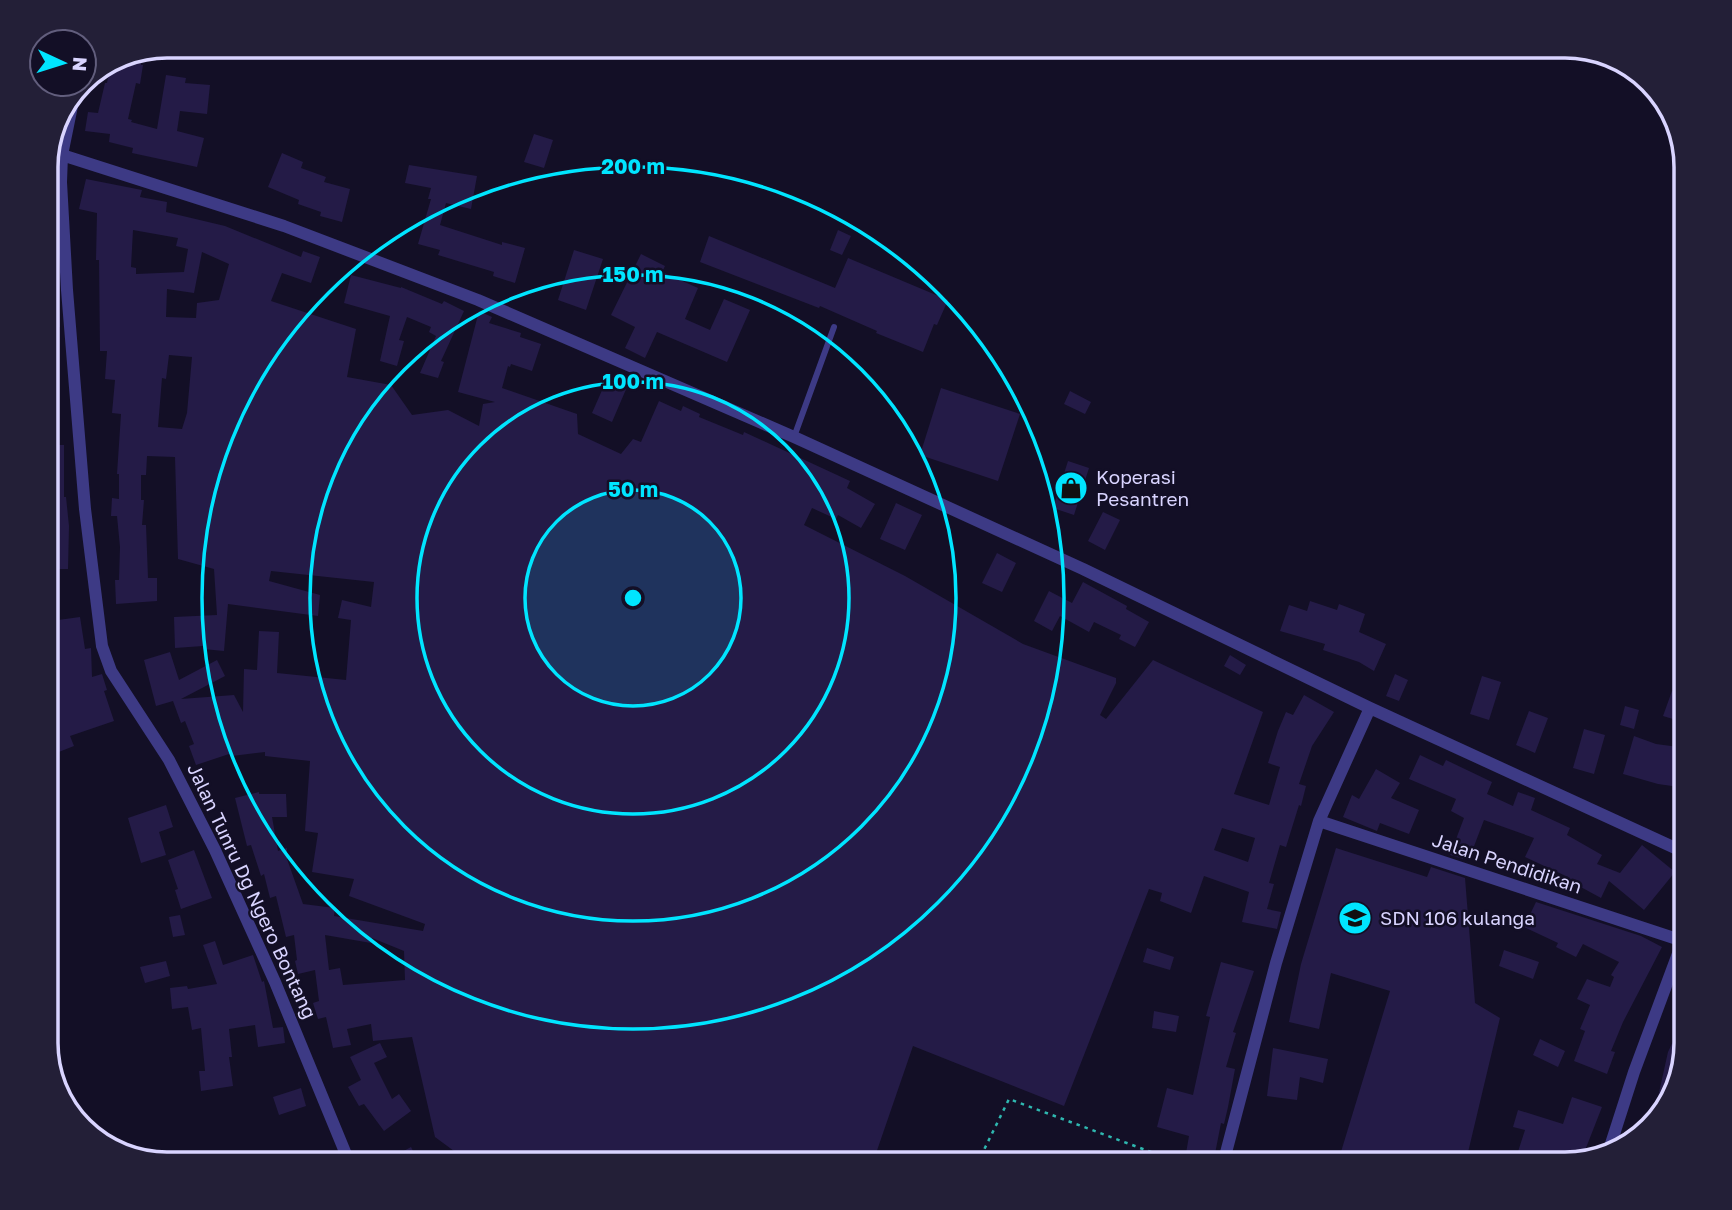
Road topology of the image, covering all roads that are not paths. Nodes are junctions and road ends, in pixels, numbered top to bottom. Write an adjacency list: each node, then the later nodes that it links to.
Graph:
1 (68, 121): 2 (street, Jalan Tunru Dg Ngero Bontang)
2 (62, 155): 4 (street); 11 (street, Jalan Tunru Dg Ngero Bontang)
3 (834, 327): 4 (lane)
4 (794, 437): 5 (street)
5 (1370, 708): 6 (street); 7 (street)
6 (1319, 821): 8 (street, Jalan Pendidikan); 12 (street)
7 (1674, 847)
8 (1674, 934)
9 (1674, 966): 10 (street)
10 (1612, 1142)
11 (345, 1152)
12 (1226, 1152)

